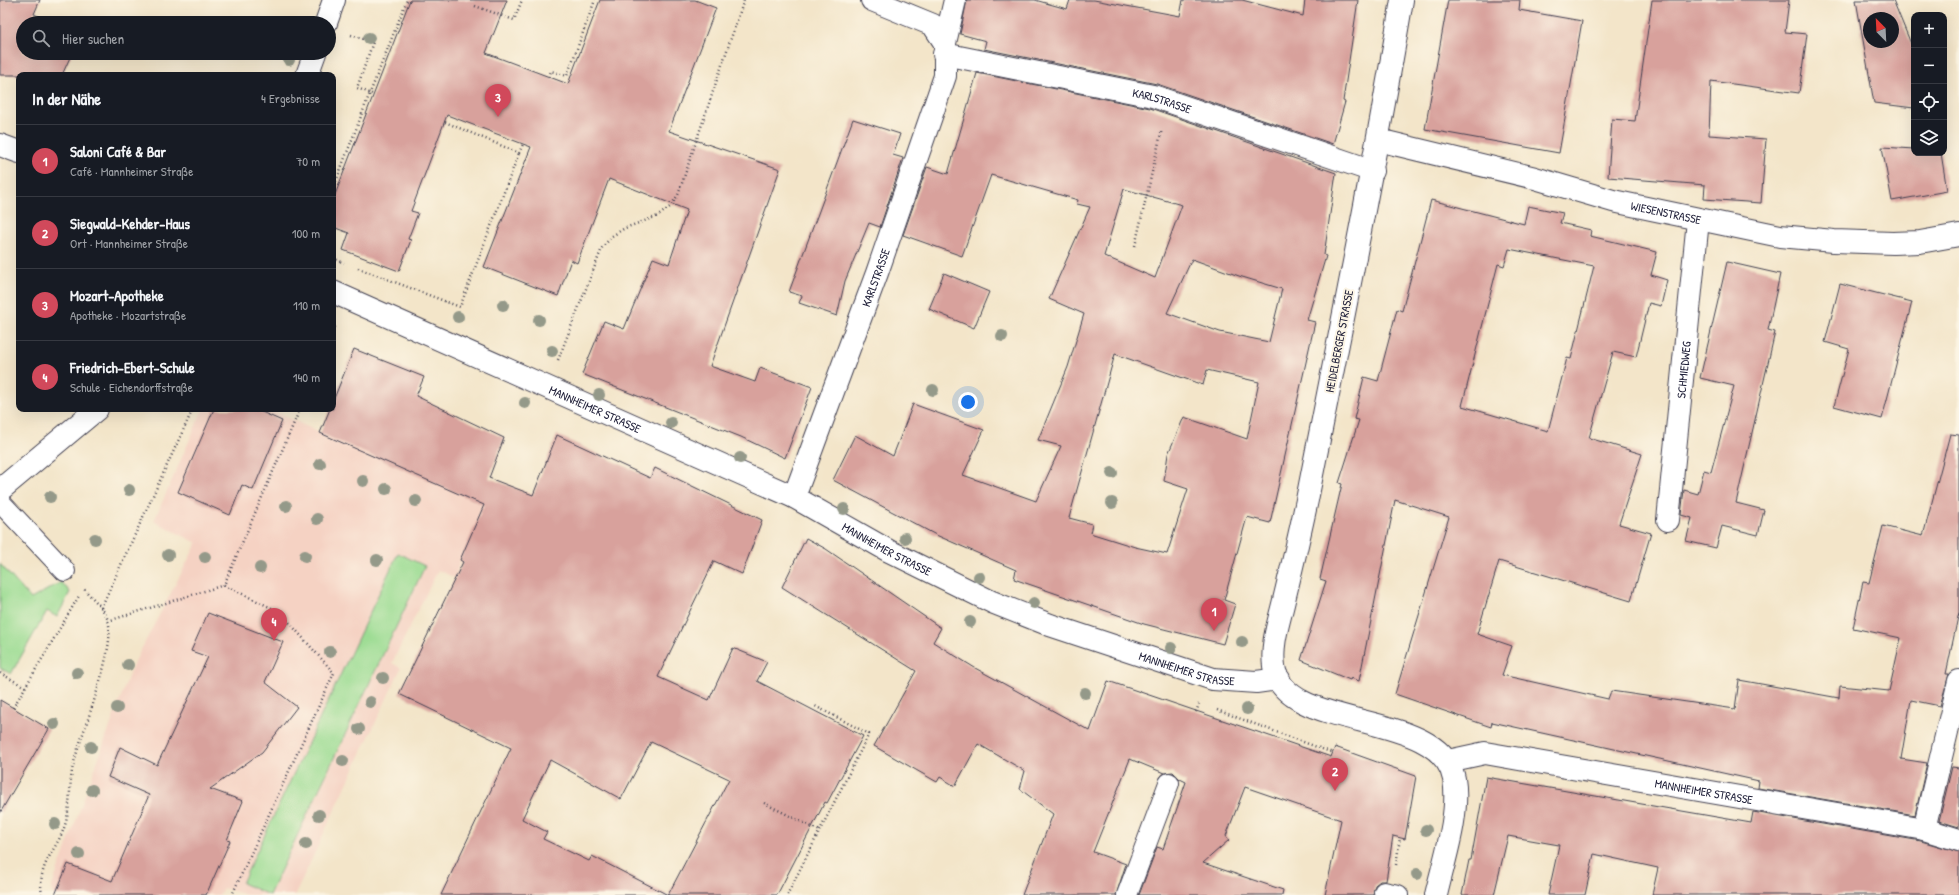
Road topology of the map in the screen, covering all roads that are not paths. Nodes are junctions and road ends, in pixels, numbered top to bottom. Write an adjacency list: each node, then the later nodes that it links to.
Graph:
1 (334, 0): 5 (street)
2 (872, 0): 6 (street)
3 (955, 0): 6 (street, KARLSTRASSE)
4 (1402, 0): 9 (street, HEIDELBERGER STRASSE)
5 (335, 16)
6 (945, 48): 12 (street, KARLSTRASSE); 18 (street, KARLSTRASSE)
7 (312, 60): 8 (street)
8 (308, 72)
9 (1378, 140): 12 (street, HEIDELBERGER STRASSE); 13 (street, WIESENSTRASSE)
10 (0, 144): 11 (street)
11 (16, 151)
12 (1373, 171): 22 (street, HEIDELBERGER STRASSE)
13 (1698, 220): 14 (street, WIESENSTRASSE); 20 (street, SCHMIEDWEG)
14 (1959, 235)
15 (336, 293): 18 (street, MANNHEIMER STRASSE)
16 (94, 412): 17 (street)
17 (0, 490)
18 (794, 497): 22 (street, MANNHEIMER STRASSE)
19 (0, 502): 21 (lane)
20 (1668, 520)
21 (65, 570)
22 (1279, 679): 24 (street)
23 (1959, 681): 26 (street)
24 (1448, 761): 26 (street, MANNHEIMER STRASSE); 29 (street)
25 (1169, 783): 28 (lane)
26 (1924, 829): 27 (street, MANNHEIMER STRASSE)
27 (1959, 840)
28 (1127, 895)
29 (1436, 895)

